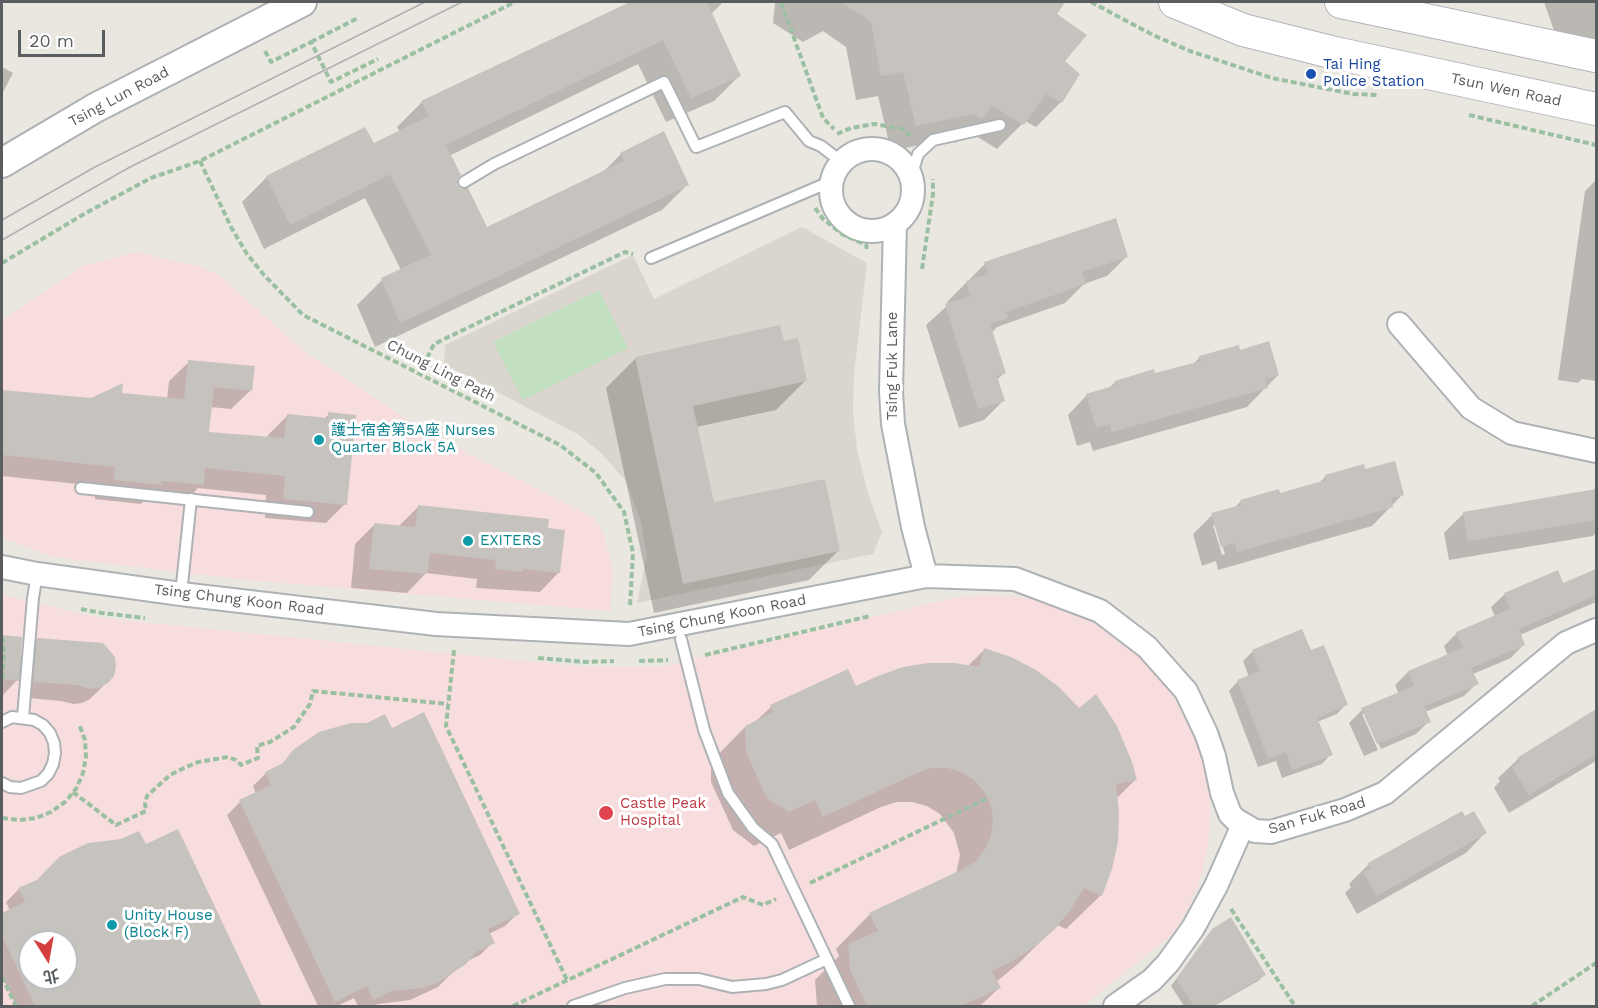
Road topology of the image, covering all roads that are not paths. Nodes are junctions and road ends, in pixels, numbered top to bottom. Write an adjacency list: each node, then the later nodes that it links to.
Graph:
1 (302, 2): 7 (street, Tsing Lun Road)
2 (1174, 2): 5 (main road, Tsun Wen Road)
3 (1341, 2): 4 (main road)
4 (1596, 56)
5 (1596, 109)
6 (1000, 126): 9 (lane)
7 (2, 163)
8 (837, 171): 9 (street); 10 (lane); 11 (street); 12 (lane)
9 (911, 177): 11 (street)
10 (464, 182)
11 (895, 224): 20 (street, Tsing Fuk Lane)
12 (651, 258)
13 (1399, 324): 14 (street)
14 (1596, 451)
15 (81, 488): 16 (lane)
16 (191, 499): 17 (lane); 21 (lane)
17 (308, 512)
18 (2, 567): 19 (street, Tsing Chung Koon Road)
19 (37, 574): 21 (street, Tsing Chung Koon Road); 24 (lane)
20 (926, 576): 21 (street, Tsing Chung Koon Road); 27 (street, Tsing Chung Koon Road)
21 (181, 594)
22 (1596, 630): 27 (street, San Fuk Road)
23 (681, 639): 28 (lane)
24 (23, 717): 25 (lane); 26 (lane)
25 (2, 722)
26 (2, 783)
27 (1243, 825): 31 (street)
28 (826, 959): 29 (lane); 30 (lane)
29 (573, 1006)
30 (849, 1006)
31 (1115, 1006)

